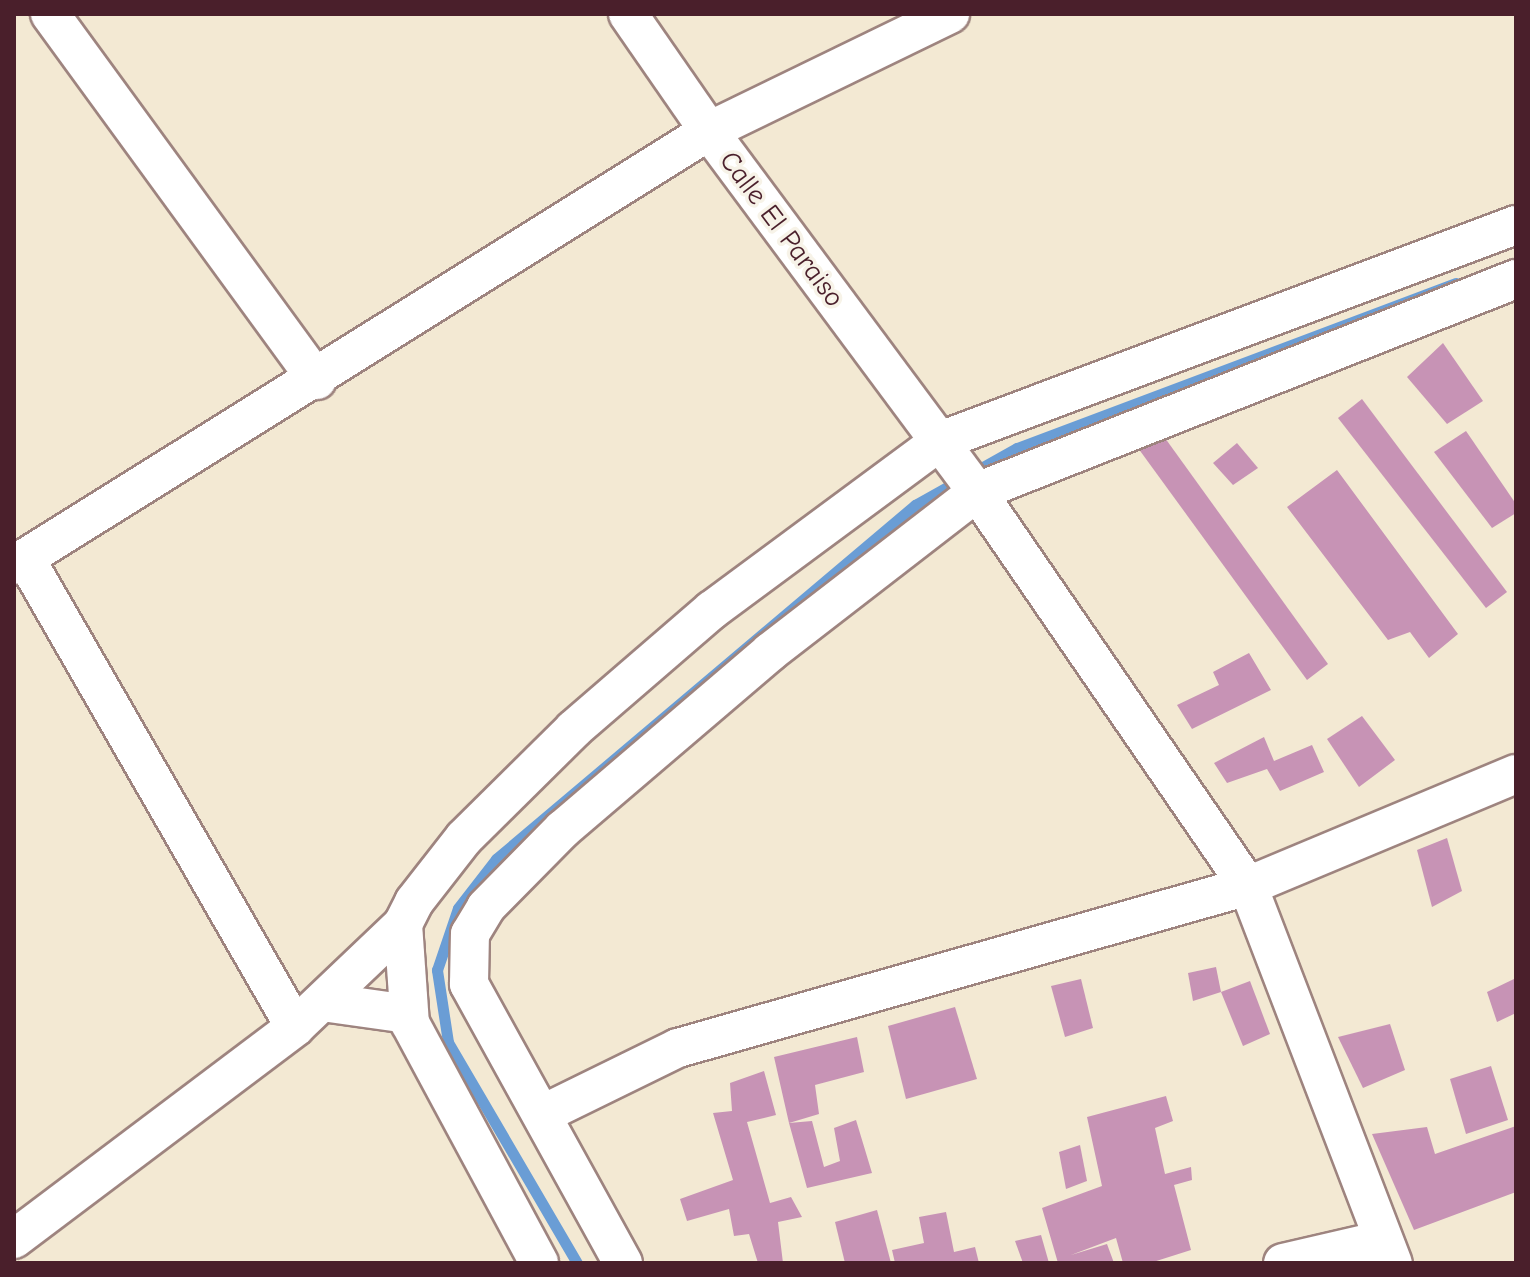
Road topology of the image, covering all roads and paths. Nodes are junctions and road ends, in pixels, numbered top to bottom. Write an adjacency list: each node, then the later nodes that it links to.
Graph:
1 (50, 14): 7 (street)
2 (628, 14): 4 (street, Calle El Paraiso)
3 (950, 14): 4 (street)
4 (709, 131): 7 (street); 8 (street, Calle El Paraiso)
5 (1516, 225): 8 (street)
6 (1516, 279): 9 (street)
7 (317, 380): 10 (street)
8 (940, 441): 9 (street, Calle El Paraiso); 13 (street)
9 (977, 492): 12 (street, Calle El Paraiso); 17 (street)
10 (20, 562): 16 (street)
11 (1516, 774): 12 (street)
12 (1248, 886): 17 (street); 19 (street, Calle El Paraiso)
13 (403, 924): 14 (street); 15 (street)
14 (323, 1002): 15 (street); 16 (street)
15 (408, 1014): 20 (street)
16 (295, 1027): 18 (street)
17 (543, 1114): 21 (street)
18 (14, 1239)
19 (1388, 1251): 22 (street)
20 (539, 1263)
21 (623, 1263)
22 (1283, 1263)

